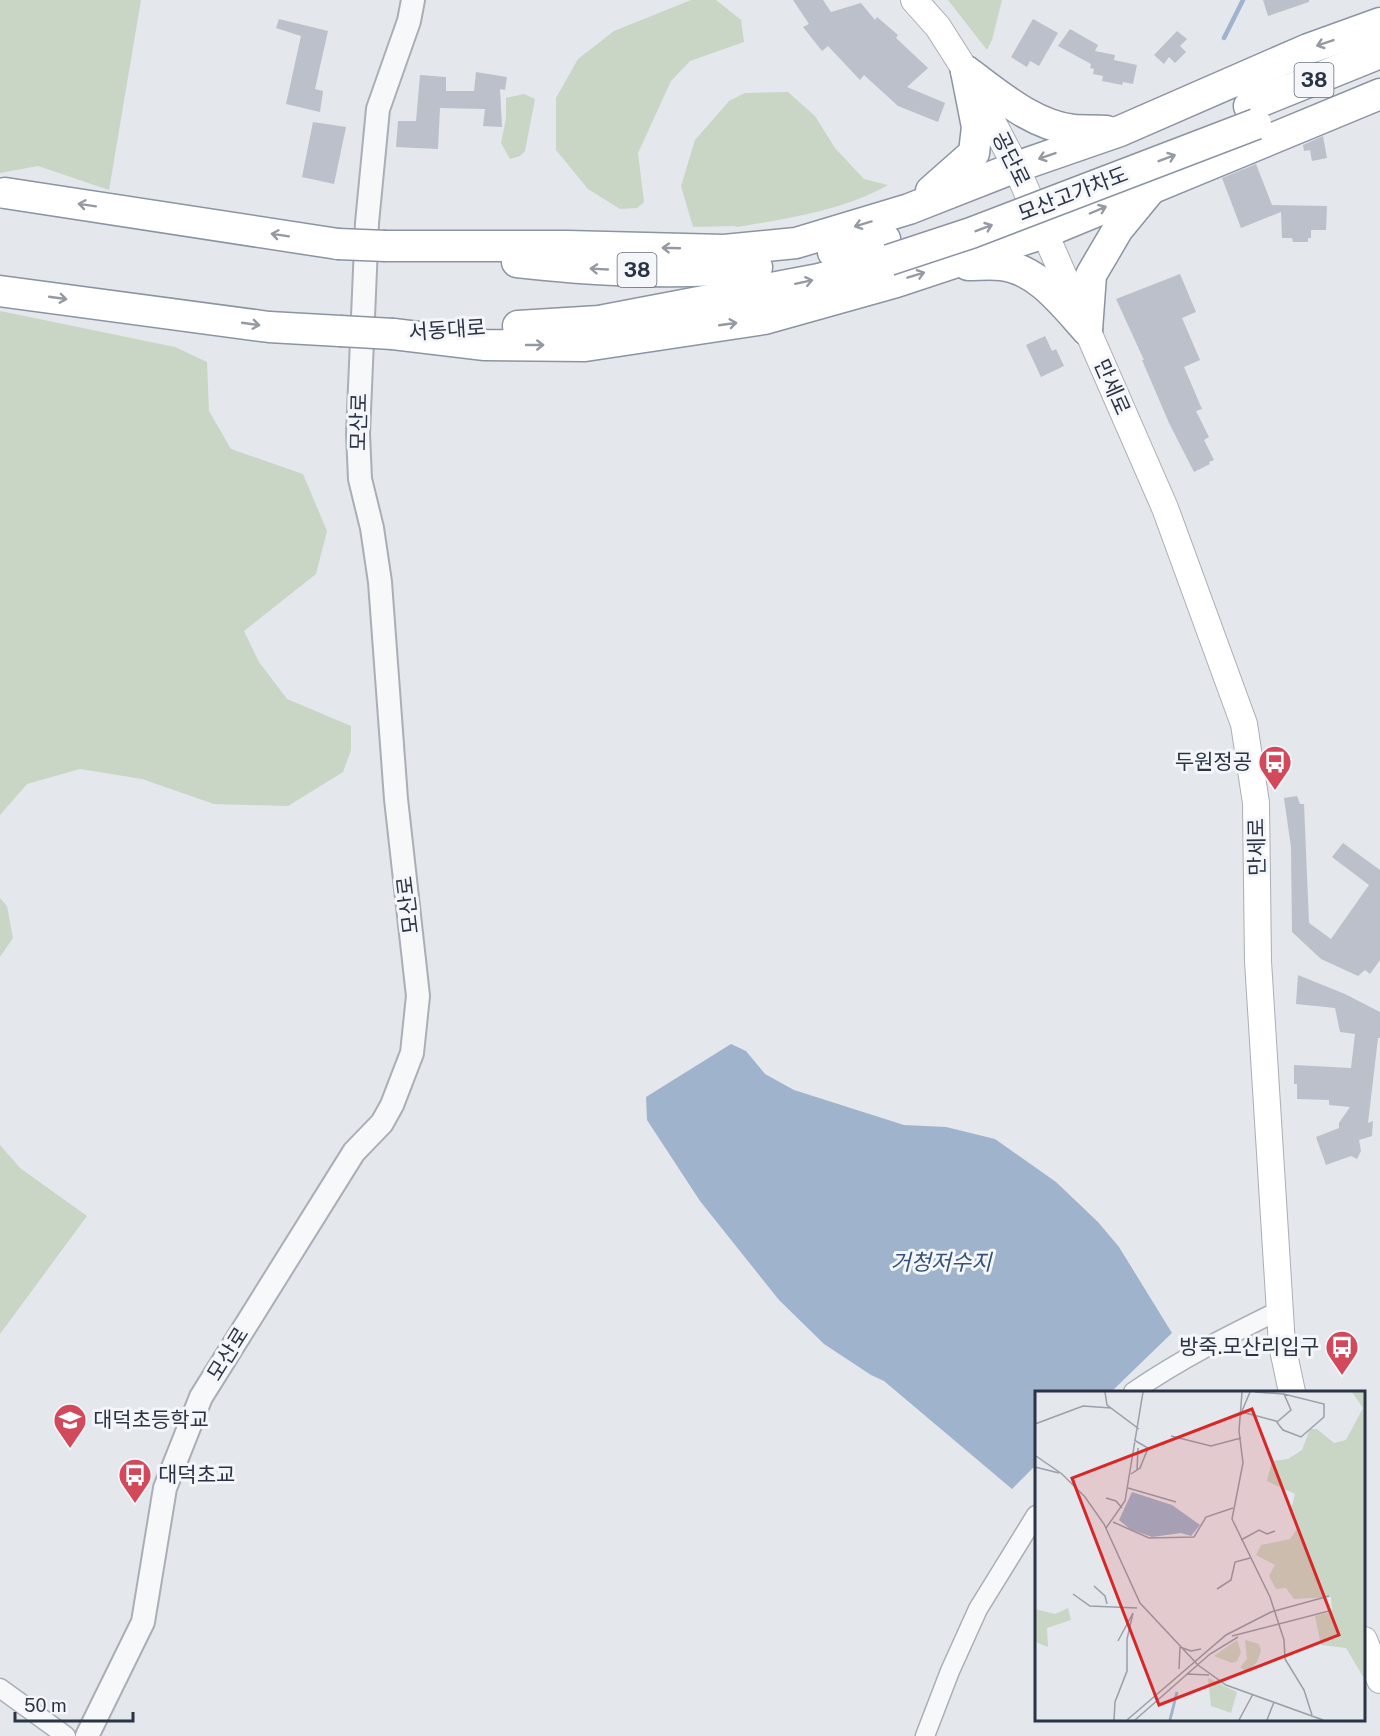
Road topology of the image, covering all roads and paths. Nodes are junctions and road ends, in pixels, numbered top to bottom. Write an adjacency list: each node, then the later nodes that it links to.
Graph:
1 (413, 0): 28 (street, 모산로)
2 (914, 0): 5 (main road, 공단로)
3 (1380, 23): 9 (highway, one-way to 9)
4 (1380, 53): 8 (highway, 38)
5 (966, 71): 9 (highway); 10 (main road, 공단로); 13 (highway)
6 (1380, 75): 8 (highway, 38)
7 (1380, 94): 11 (highway)
8 (1252, 115): 16 (highway, 모산고가차도 / 38, bridge)
9 (1120, 131): 10 (highway, one-way to 10)
10 (1016, 167): 13 (highway); 14 (main road, 공단로)
11 (1152, 187): 14 (highway, one-way to 11); 19 (highway)
12 (5, 192): 15 (highway, 38, one-way to 12, bridge)
13 (909, 208): 15 (highway, one-way to 15)
14 (1044, 233): 17 (highway); 19 (main road, 공단로)
15 (386, 246): 16 (highway, 38, one-way to 15)
16 (887, 250): 20 (highway, 서동대로 / 38, one-way to 16)
17 (952, 264): 19 (highway); 20 (highway, one-way to 17)
18 (0, 291): 20 (highway, 서동대로 / 38, one-way to 20, bridge)
19 (1087, 330): 21 (main road, 만세로)
20 (393, 334)
21 (1280, 1310): 22 (street); 23 (main road, 만세로)
22 (1134, 1391)
23 (1292, 1391)
24 (1035, 1517): 31 (street)
25 (1365, 1642): 26 (main road)
26 (1380, 1680)
27 (0, 1688): 29 (street)
28 (91, 1727): 30 (street)
29 (66, 1736)
30 (77, 1736)
31 (926, 1736)

